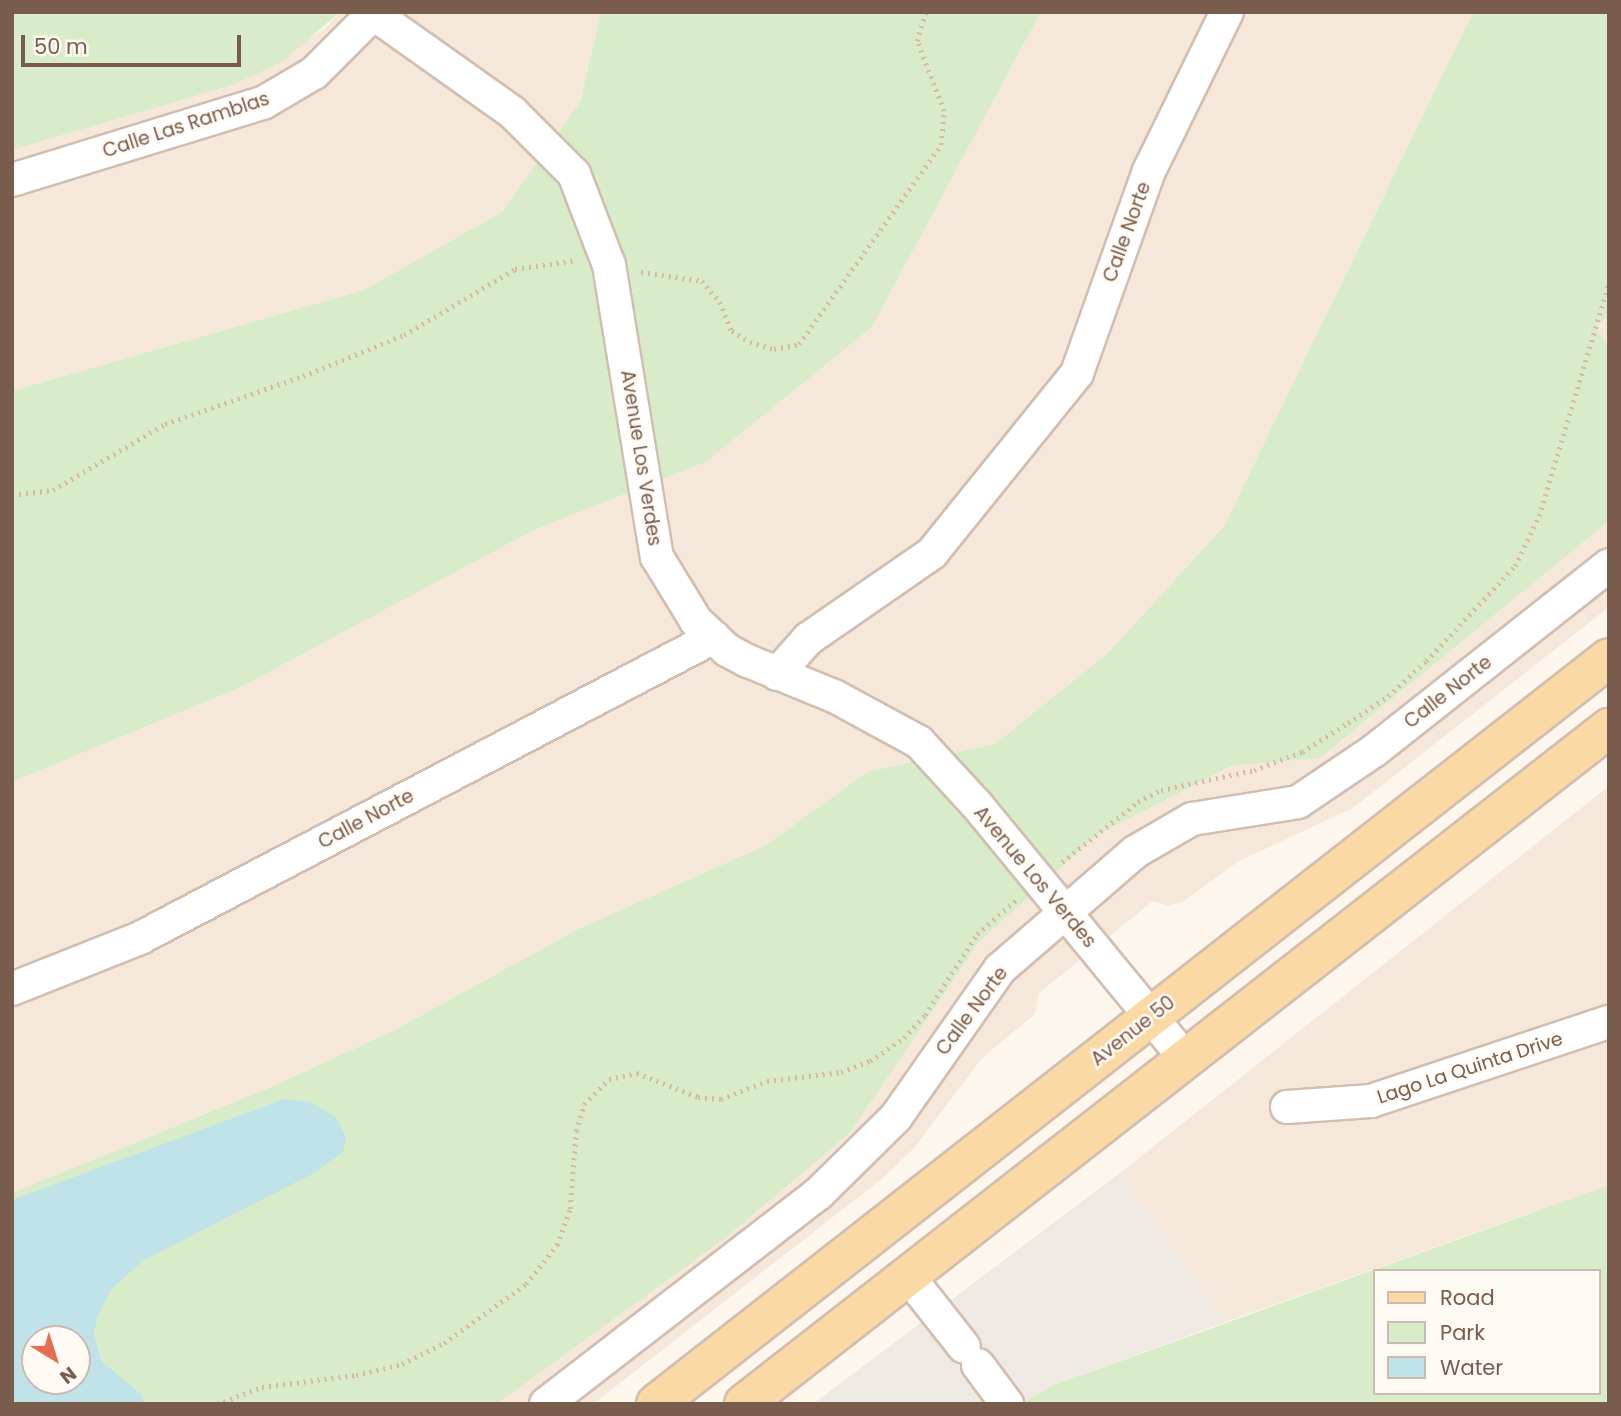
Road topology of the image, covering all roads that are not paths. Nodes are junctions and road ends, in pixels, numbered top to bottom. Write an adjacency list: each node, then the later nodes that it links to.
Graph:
1 (1227, 12): 7 (street, Calle Norte)
2 (375, 13): 3 (street, Calle Las Ramblas); 5 (street, Avenue Los Verdes)
3 (12, 180)
4 (1609, 565): 9 (street, Calle Norte)
5 (714, 637): 7 (street, Avenue Los Verdes); 10 (street, Calle Norte)
6 (1609, 658): 11 (main road, Avenue 50)
7 (777, 674): 9 (street, Avenue Los Verdes)
8 (1609, 727): 13 (main road)
9 (1064, 914): 11 (street, Avenue Los Verdes); 16 (street, Calle Norte)
10 (12, 989)
11 (1151, 1017): 13 (street, Avenue Los Verdes); 17 (main road, Avenue 50)
12 (1609, 1022): 14 (street, Lago La Quinta Drive)
13 (1185, 1058): 15 (main road)
14 (1287, 1107)
15 (908, 1276): 18 (main road); 19 (street)
16 (546, 1404)
17 (656, 1404)
18 (744, 1404)
19 (1007, 1404)

